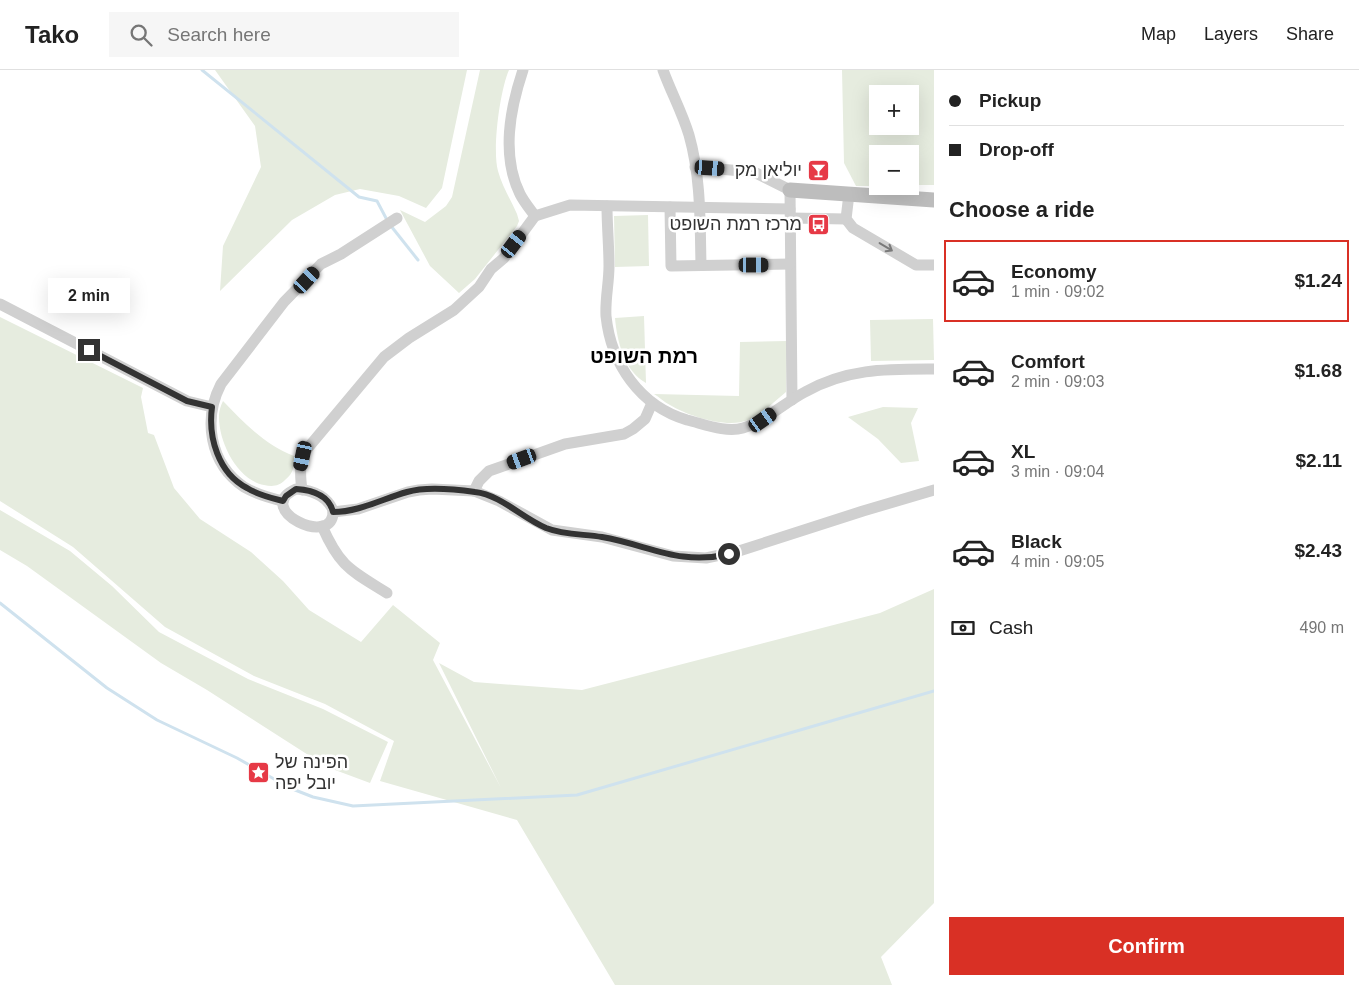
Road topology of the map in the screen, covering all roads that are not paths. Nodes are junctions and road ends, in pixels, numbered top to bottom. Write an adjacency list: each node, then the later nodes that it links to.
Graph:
1 (523, 70): 11 (street)
2 (663, 70): 3 (street)
3 (694, 167): 4 (street); 9 (street)
4 (790, 190): 5 (street); 10 (street)
5 (849, 194): 6 (street); 13 (street)
6 (934, 200)
7 (607, 206): 8 (street); 11 (street); 20 (street)
8 (670, 207): 9 (street); 15 (street)
9 (700, 207): 10 (street); 15 (street)
10 (790, 214): 13 (street); 14 (street)
11 (535, 216): 22 (street)
12 (397, 218): 21 (street)
13 (846, 219): 16 (street, one-way to 16)
14 (790, 264): 15 (street); 19 (street)
15 (701, 265)
16 (934, 265)
17 (0, 304): 21 (street)
18 (934, 369): 19 (street)
19 (792, 400): 20 (street)
20 (652, 403): 24 (street)
21 (212, 407): 25 (street)
22 (302, 490): 25 (street); 26 (street)
23 (934, 490): 24 (street)
24 (474, 492): 26 (street)
25 (283, 501): 27 (street)
26 (333, 512): 27 (street)
27 (322, 526): 28 (street)
28 (387, 593)

